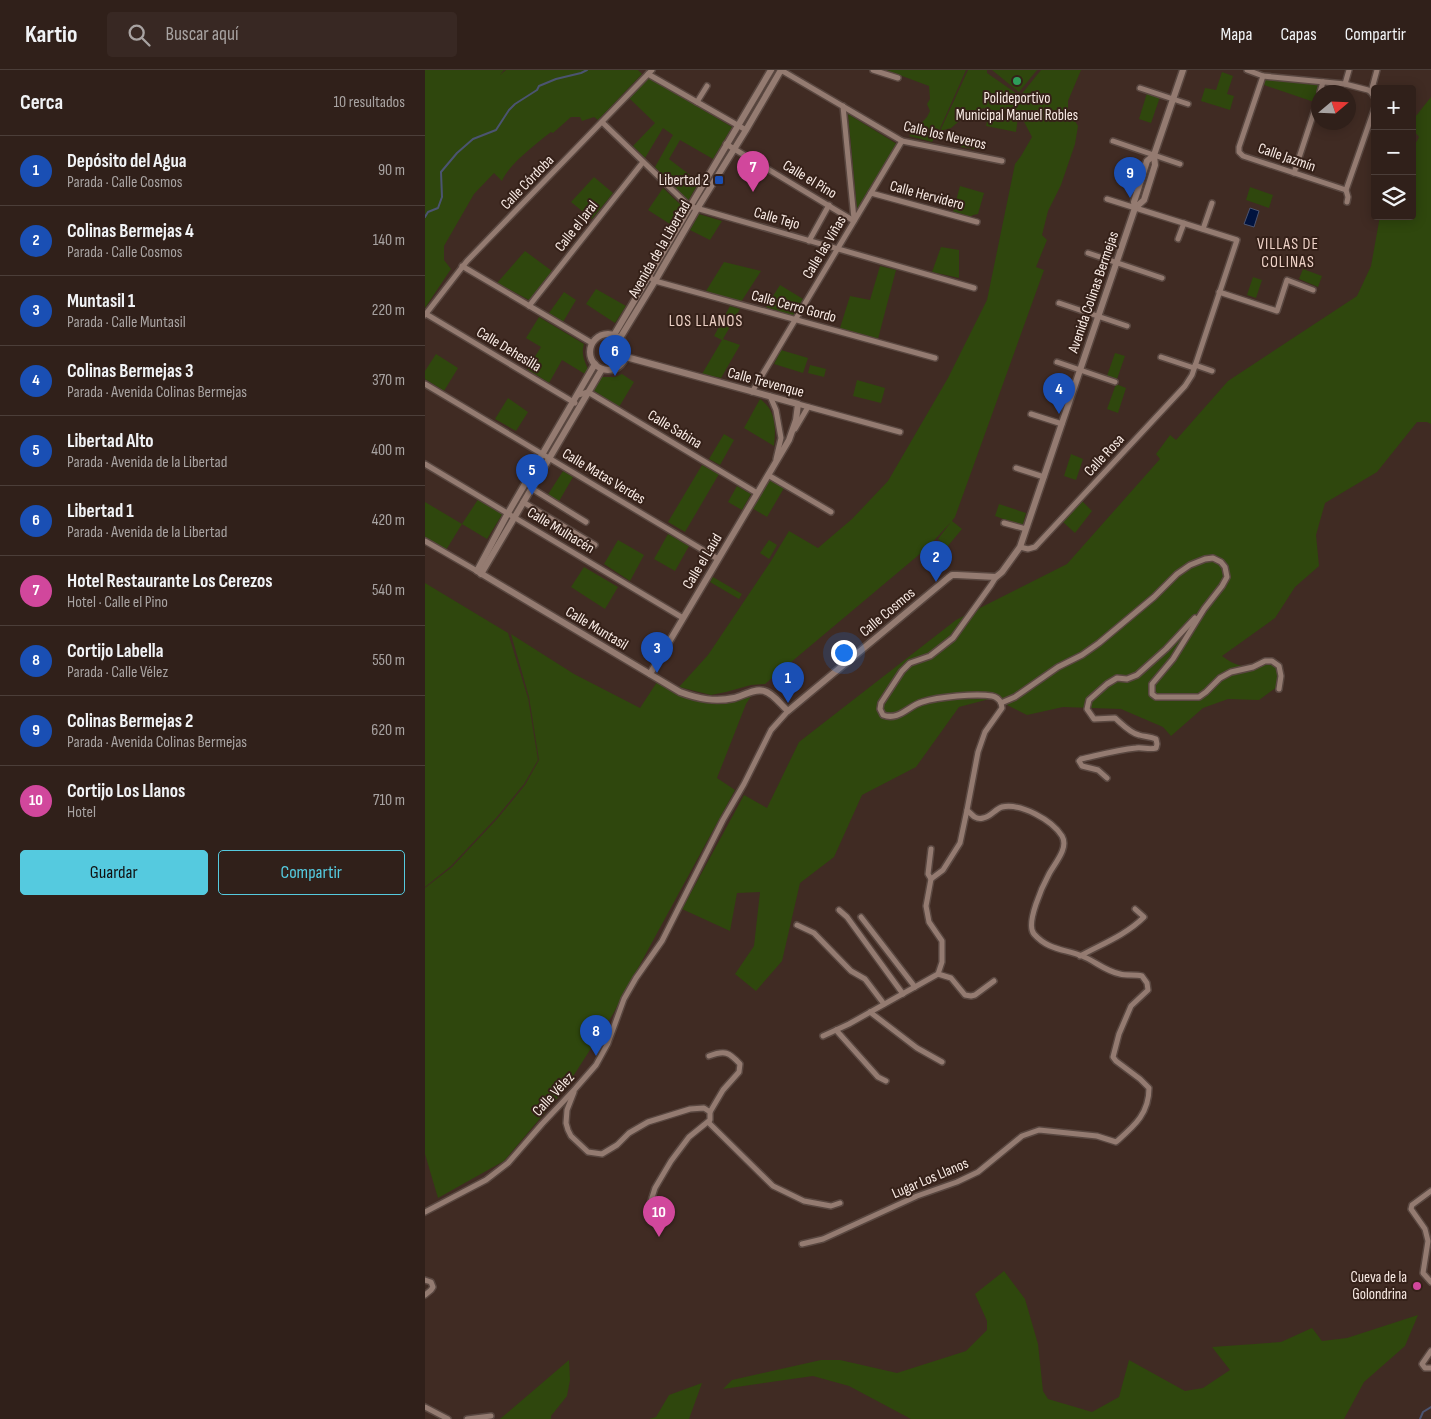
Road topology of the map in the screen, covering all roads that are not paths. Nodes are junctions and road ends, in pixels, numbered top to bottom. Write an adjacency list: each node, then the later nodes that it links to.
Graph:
1 (771, 70): 25 (street, Avenida de la Libertad)
2 (781, 70): 21 (street, Calle los Neveros); 26 (street, Avenida de la Libertad)
3 (873, 70): 10 (street)
4 (1183, 70): 18 (street, Avenida Colinas Bermejas)
5 (1247, 70): 9 (street)
6 (1349, 70): 12 (street)
7 (1377, 70): 14 (street)
8 (650, 72): 19 (street); 24 (street, Calle Córdoba)
9 (1263, 76): 11 (street); 35 (street, Calle Jazmín)
10 (898, 78)
11 (1323, 82): 12 (street); 13 (street)
12 (1345, 84): 17 (street)
13 (1322, 85)
14 (1373, 85)
15 (707, 86): 19 (street)
16 (1140, 88): 18 (street)
17 (1371, 92)
18 (1173, 99): 20 (street); 31 (street, Avenida Colinas Bermejas)
19 (697, 102): 25 (street)
20 (1187, 104)
21 (843, 106): 27 (street, Calle los Neveros); 45 (street)
22 (1371, 118): 36 (street)
23 (1311, 121): 35 (street)
24 (602, 122): 33 (street, Calle Tejo); 54 (street, Calle Córdoba)
25 (737, 126): 26 (street); 29 (street, Avenida de la Libertad)
26 (746, 130): 30 (street, Avenida de la Libertad)
27 (902, 141): 32 (street, Calle los Neveros); 37 (street, Calle las Viñas)
28 (1113, 142): 31 (street)
29 (726, 144): 30 (street, Calle el Pino); 42 (street, Avenida de la Libertad)
30 (734, 148): 41 (street, Calle el Pino); 44 (street, Avenida de la Libertad)
31 (1154, 155): 34 (street); 43 (street, Avenida Colinas Bermejas)
32 (1002, 161)
33 (643, 162): 42 (street, Calle Tejo); 62 (street, Calle el Jaral)
34 (1180, 164)
35 (1294, 172): 36 (street, Calle Jazmín)
36 (1346, 190): 39 (street)
37 (871, 193): 45 (street, Calle las Viñas); 46 (street, Calle Hervidero)
38 (1107, 199): 43 (street)
39 (1347, 202)
40 (1211, 203): 48 (street)
41 (829, 205): 45 (street, Calle el Pino); 50 (street)
42 (689, 206): 44 (street, Calle Tejo); 55 (street, Avenida de la Libertad)
43 (1135, 208): 47 (street); 53 (street, Avenida Colinas Bermejas)
44 (697, 209): 50 (street, Calle Tejo); 57 (street, Avenida de la Libertad)
45 (855, 220): 51 (street, Calle las Viñas)
46 (977, 222)
47 (1184, 223): 48 (street); 49 (street)
48 (1203, 229): 60 (street, Calle Rosa)
49 (1178, 239)
50 (809, 240): 51 (street, Calle Tejo)
51 (838, 249): 58 (street, Calle Tejo); 65 (street, Calle las Viñas)
52 (1088, 253): 53 (street)
53 (1117, 263): 56 (street); 64 (street, Avenida Colinas Bermejas)
54 (462, 266): 62 (street); 63 (street, Calle Córdoba)
55 (648, 276): 57 (street, Calle Cerro Gordo); 67 (street, Avenida de la Libertad)
56 (1162, 278)
57 (655, 281): 65 (street, Calle Cerro Gordo); 68 (street, Avenida de la Libertad)
58 (975, 288)
59 (1313, 290): 60 (street)
60 (1219, 292): 75 (street, Calle Rosa)
61 (1059, 303): 64 (street)
62 (529, 306): 69 (street)
63 (425, 315): 85 (street, Calle Dehesilla)
64 (1098, 316): 66 (street); 77 (street, Avenida Colinas Bermejas)
65 (795, 320): 72 (street, Calle Cerro Gordo); 82 (street, Calle las Viñas)
66 (1127, 326)
67 (613, 335): 68 (street); 69 (street)
68 (620, 338): 70 (street)
69 (592, 343): 74 (street)
70 (625, 357): 76 (street); 82 (street, Calle Trevenque)
71 (1161, 357): 75 (street)
72 (935, 358)
73 (1057, 362): 77 (street)
74 (595, 364): 76 (street); 83 (street)
75 (1195, 366): 78 (street); 109 (street, Calle Rosa)
76 (603, 369): 81 (street)
77 (1080, 370): 79 (street); 89 (street, Avenida Colinas Bermejas)
78 (1212, 371)
79 (1115, 382)
80 (425, 384): 92 (street, Calle Matas Verdes)
81 (588, 392): 83 (street); 85 (street); 100 (street, Calle Sabina)
82 (753, 392): 84 (street, Calle Trevenque)
83 (578, 395): 85 (street)
84 (770, 396): 86 (street, Calle Trevenque); 94 (street, Calle el Laúd)
85 (577, 404): 92 (street); 93 (street)
86 (798, 404): 87 (street, Calle Trevenque); 91 (street, Calle el Laúd)
87 (809, 407): 90 (street, Calle Trevenque); 91 (street, Calle el Laúd)
88 (1031, 414): 89 (street)
89 (1062, 424): 98 (street, Avenida Colinas Bermejas)
90 (900, 432)
91 (792, 434): 94 (street, Calle el Laúd)
92 (543, 454): 93 (street, Calle Matas Verdes); 103 (street)
93 (550, 458): 99 (street); 110 (street, Calle Matas Verdes)
94 (776, 461): 97 (street, Calle el Laúd)
95 (425, 464): 103 (street, Calle Mulhacén)
96 (1016, 468): 98 (street)
97 (768, 475): 100 (street, Calle el Laúd); 102 (street)
98 (1044, 477): 106 (street, Avenida Colinas Bermejas)
99 (531, 488): 101 (street); 104 (street)
100 (757, 493): 110 (street, Calle el Laúd)
101 (523, 502): 103 (street); 108 (street)
102 (831, 512)
103 (511, 515): 111 (street); 114 (street, Calle Mulhacén)
104 (586, 522)
105 (1004, 523): 106 (street)
106 (1026, 530): 109 (street, Avenida Colinas Bermejas)
107 (425, 541): 111 (street, Calle Muntasil)
108 (595, 545)
109 (1020, 547): 112 (street, Avenida Colinas Bermejas)
110 (718, 559): 114 (street, Calle el Laúd)
111 (479, 572): 115 (street, Calle Muntasil)
112 (996, 577): 117 (street); 118 (street, Calle Cosmos)
113 (1204, 609): 116 (street); 117 (street); 119 (street)
114 (683, 618): 115 (street, Calle el Laúd)
115 (649, 674): 118 (street, Calle Muntasil)
116 (1279, 689)
117 (1001, 703): 120 (street)
118 (788, 711): 121 (street, Calle Cosmos)
119 (1107, 778)
120 (967, 810): 123 (street); 128 (street, Lugar Los Llanos)
121 (723, 820): 140 (street, Calle Vélez)
122 (931, 849): 123 (street)
123 (931, 879): 129 (street)
124 (1135, 909): 128 (street)
125 (839, 910): 132 (street)
126 (861, 917): 131 (street)
127 (797, 924): 133 (street)
128 (1080, 956): 147 (street, Lugar Los Llanos)
129 (938, 974): 130 (street); 131 (street)
130 (994, 981)
131 (915, 987): 132 (street)
132 (903, 994): 133 (street)
133 (884, 1004): 134 (street)
134 (870, 1012): 135 (street); 138 (street)
135 (836, 1030): 136 (street); 139 (street)
136 (823, 1036)
137 (709, 1056): 141 (street)
138 (942, 1062)
139 (886, 1081)
140 (575, 1089): 141 (street); 145 (street, Calle Vélez)
141 (710, 1112): 142 (street)
142 (708, 1122): 144 (street); 146 (street)
143 (1431, 1191): 149 (street)
144 (840, 1203)
145 (425, 1212)
146 (657, 1221)
147 (802, 1244)
148 (425, 1280): 150 (street)
149 (1431, 1282)
150 (425, 1295)
151 (1431, 1351): 152 (street)
152 (1431, 1368)
153 (425, 1407): 155 (street)
154 (491, 1416): 156 (street)
155 (448, 1419)
156 (467, 1419)

